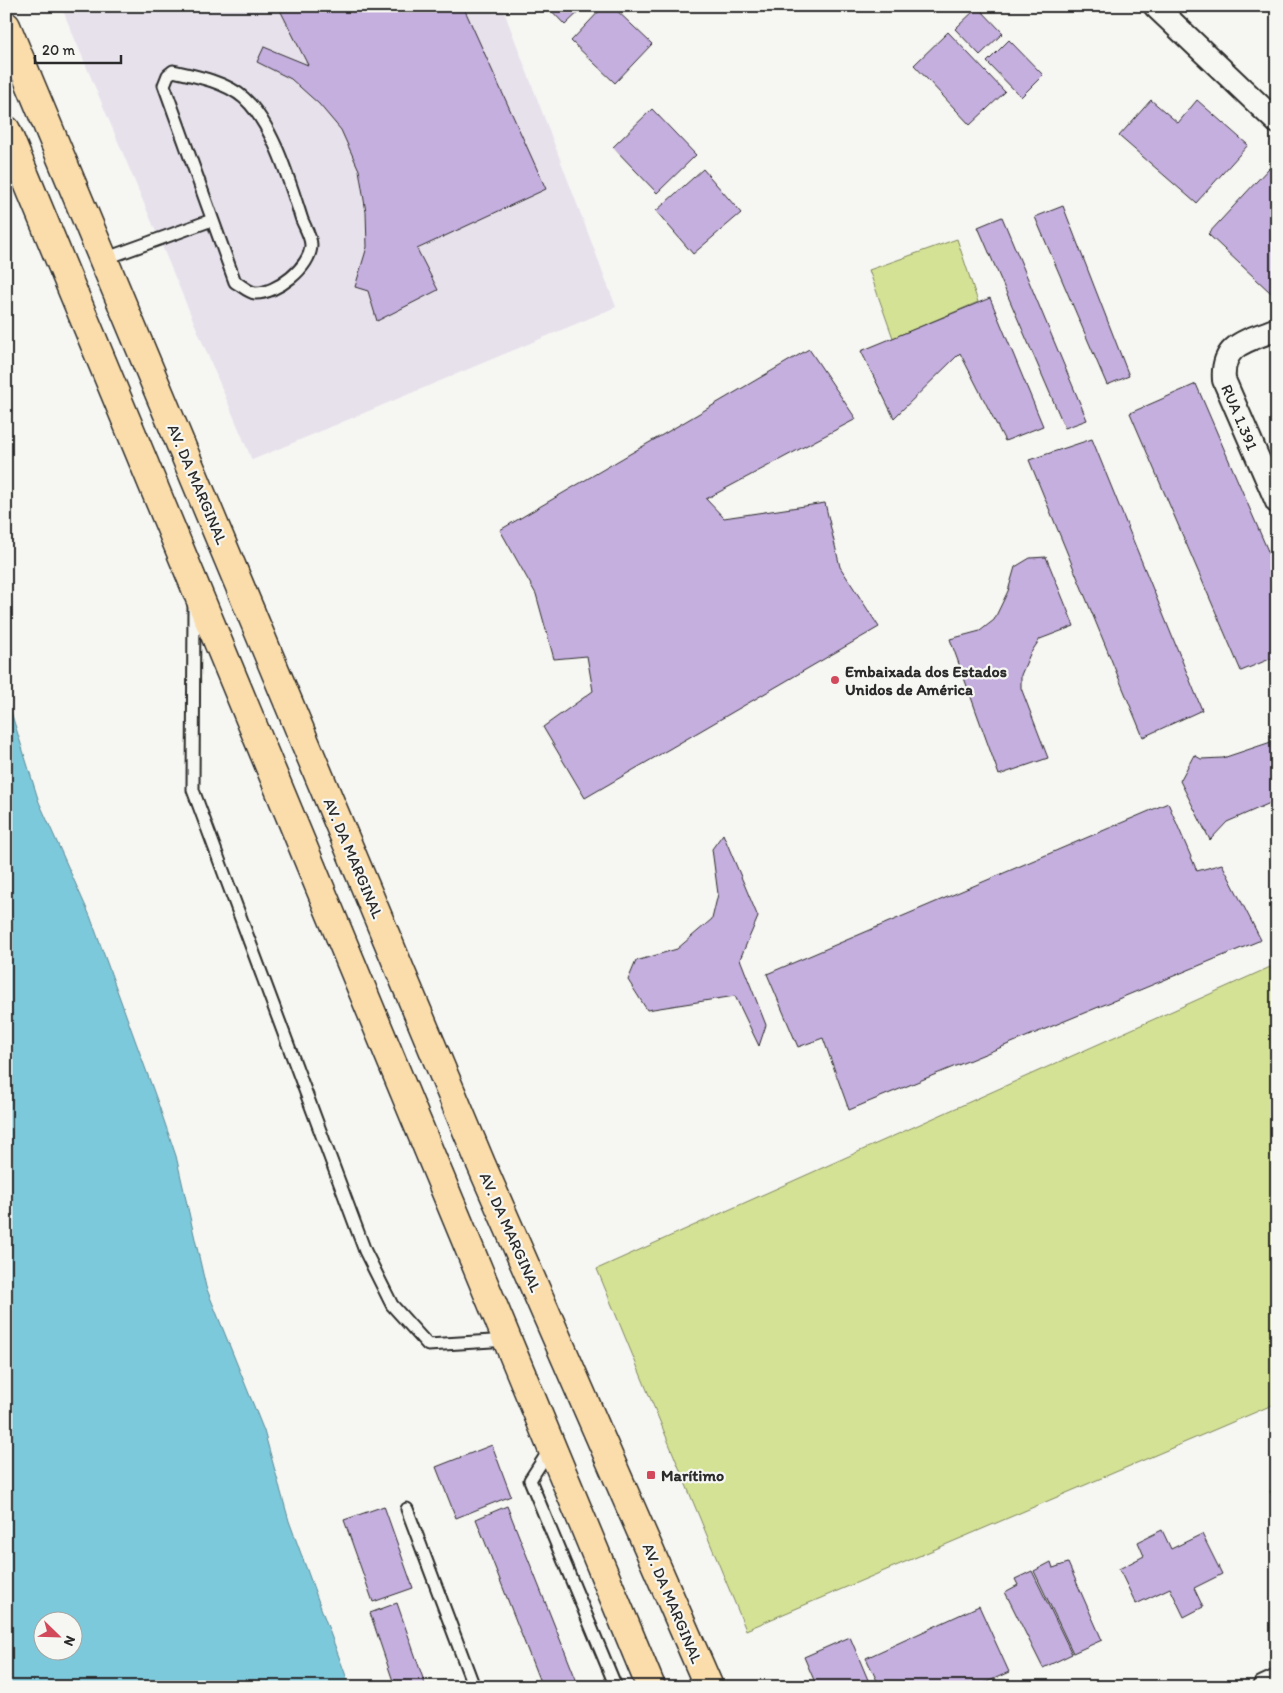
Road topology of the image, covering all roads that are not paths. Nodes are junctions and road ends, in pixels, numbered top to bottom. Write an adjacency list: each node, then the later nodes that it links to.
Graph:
1 (1155, 6): 3 (street)
2 (6, 26): 6 (main road, AV. DA MARGINAL)
3 (1277, 122)
4 (6, 130): 9 (main road)
5 (212, 220): 5 (lane); 6 (lane)
6 (104, 259): 17 (main road, AV. DA MARGINAL)
7 (1277, 329): 8 (street, RUA 1.391)
8 (1277, 502)
9 (194, 586): 10 (main road); 10 (lane)
10 (509, 1340): 11 (main road)
11 (551, 1446): 15 (lane); 16 (main road)
12 (408, 1510): 14 (lane)
13 (1277, 1681): 18 (street)
14 (474, 1687)
15 (616, 1687)
16 (652, 1687)
17 (709, 1687)
18 (1264, 1687)

